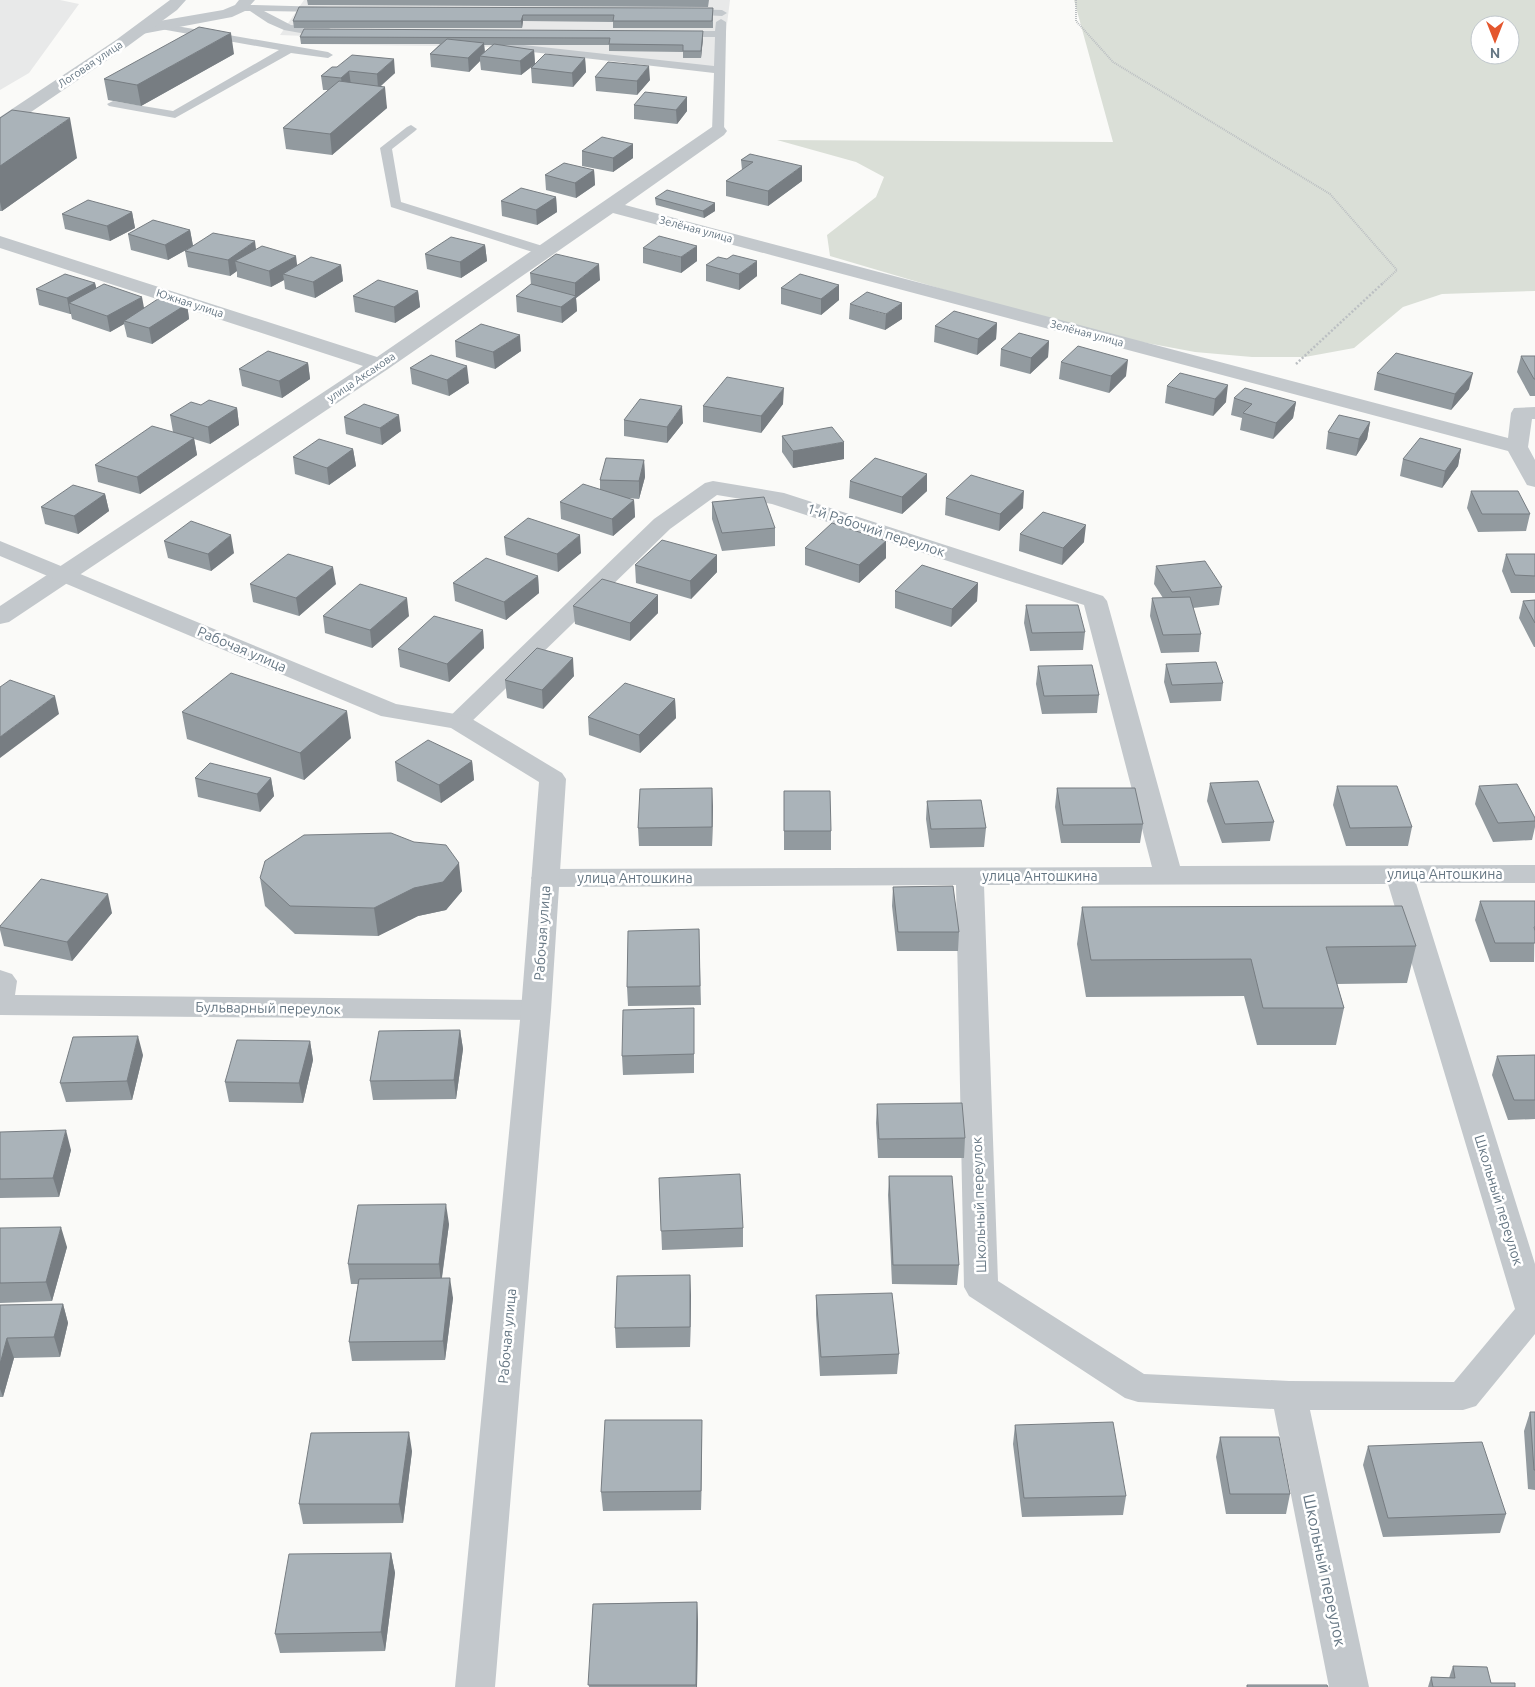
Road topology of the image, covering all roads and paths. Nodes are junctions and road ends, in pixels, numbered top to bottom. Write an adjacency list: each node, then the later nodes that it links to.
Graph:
1 (178, 0): 9 (street, Логовая улица)
2 (722, 0): 7 (lane)
3 (1076, 0): 25 (path)
4 (246, 5): 5 (lane); 8 (street); 10 (lane)
5 (332, 9)
6 (682, 12): 7 (lane)
7 (722, 12): 12 (lane)
8 (159, 26): 9 (street); 14 (lane)
9 (142, 29): 18 (street, Логовая улица)
10 (338, 31)
11 (672, 34): 12 (lane)
12 (721, 34): 16 (lane)
13 (505, 46): 16 (lane)
14 (289, 49): 15 (lane); 17 (lane)
15 (328, 55)
16 (719, 70): 20 (lane)
17 (113, 104)
18 (0, 125)
19 (411, 129): 23 (lane)
20 (718, 131): 21 (street, улица Аксакова)
21 (611, 206): 23 (street, улица Аксакова); 25 (street, Зелёная улица)
22 (0, 242): 24 (street, Южная улица)
23 (544, 251): 24 (street, улица Аксакова)
24 (381, 364): 30 (street, улица Аксакова)
25 (1275, 383): 27 (street, Зелёная улица)
26 (1535, 413): 27 (street)
27 (1517, 448): 28 (street)
28 (1535, 480)
29 (0, 548): 30 (street, Рабочая улица)
30 (65, 574): 31 (street, улица Аксакова); 32 (street, Рабочая улица)
31 (0, 617)
32 (458, 721): 35 (street, 1-й Рабочий переулок); 37 (street, Рабочая улица)
33 (1399, 874): 34 (street, улица Антошкина); 35 (street, улица Антошкина); 42 (street, Школьный переулок)
34 (1535, 874)
35 (1168, 875): 36 (street, улица Антошкина)
36 (970, 876): 37 (street, улица Антошкина); 42 (street, Школьный переулок)
37 (545, 878): 41 (street, Рабочая улица)
38 (0, 980): 39 (street)
39 (0, 998)
40 (0, 1005): 41 (street, Бульварный переулок)
41 (536, 1010): 43 (street, Рабочая улица)
42 (1289, 1395): 44 (street, Школьный переулок)
43 (475, 1687)
44 (1349, 1687)

